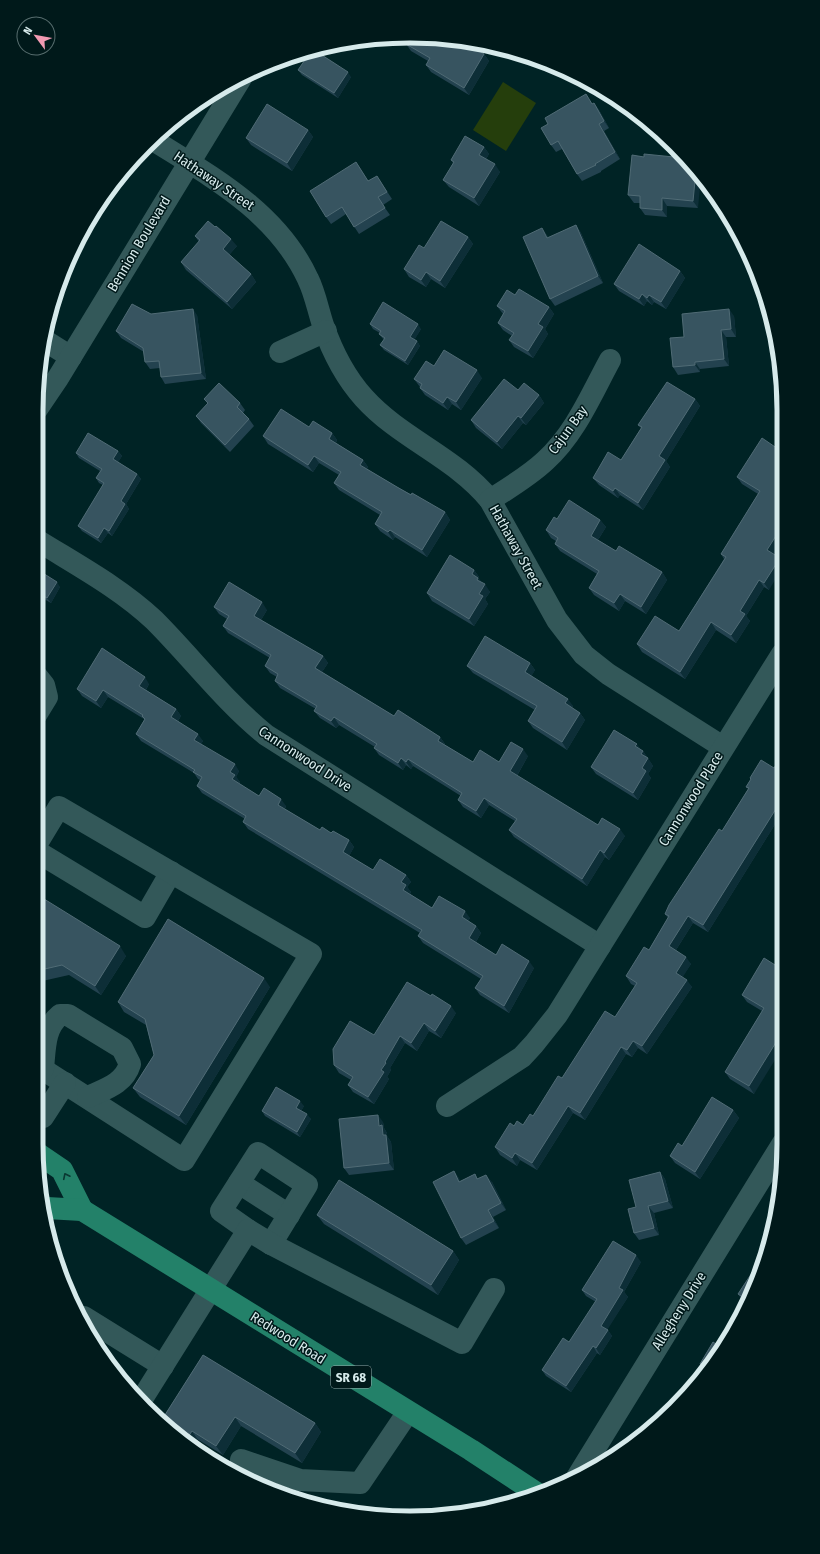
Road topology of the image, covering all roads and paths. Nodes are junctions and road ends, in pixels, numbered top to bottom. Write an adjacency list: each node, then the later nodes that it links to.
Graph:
1 (235, 88): 3 (street, Bennion Boulevard)
2 (158, 143): 3 (street, Hathaway Street)
3 (188, 162): 4 (street, Hathaway Street); 7 (street, Bennion Boulevard)
4 (326, 331): 6 (street); 10 (street, Hathaway Street)
5 (49, 343): 7 (street)
6 (280, 352)
7 (71, 357): 9 (street, Bennion Boulevard)
8 (610, 360): 10 (street, Cajun Bay)
9 (43, 399)
10 (490, 500): 15 (street, Hathaway Street)
11 (43, 544): 19 (street, Cannonwood Drive)
12 (777, 662): 15 (street, Cannonwood Place)
13 (43, 685): 14 (street)
14 (43, 704)
15 (723, 747): 19 (street, Cannonwood Place)
16 (43, 833): 18 (street)
17 (43, 856): 18 (street)
18 (171, 872): 23 (street)
19 (600, 946): 24 (street, Cannonwood Place)
20 (43, 1051): 23 (street)
21 (43, 1069): 22 (street)
22 (65, 1083): 23 (street); 25 (street)
23 (88, 1097)
24 (447, 1106)
25 (43, 1117)
26 (777, 1153): 41 (street, Allegheny Drive)
27 (44, 1157): 30 (main road, one-way to 27)
28 (239, 1183): 31 (street); 31 (street); 32 (street)
29 (49, 1208): 30 (main road, Redwood Road / SR 68)
30 (82, 1210): 34 (main road, Redwood Road / SR 68)
31 (289, 1215): 33 (street)
32 (248, 1230): 33 (street); 34 (street)
33 (271, 1244): 35 (street)
34 (211, 1290): 37 (street); 39 (main road, Redwood Road / SR 68)
35 (494, 1290)
36 (88, 1319): 37 (street)
37 (163, 1366): 38 (street)
38 (143, 1397)
39 (408, 1412): 40 (street); 42 (main road, Redwood Road / SR 68)
40 (241, 1460)
41 (583, 1467)
42 (532, 1490)

